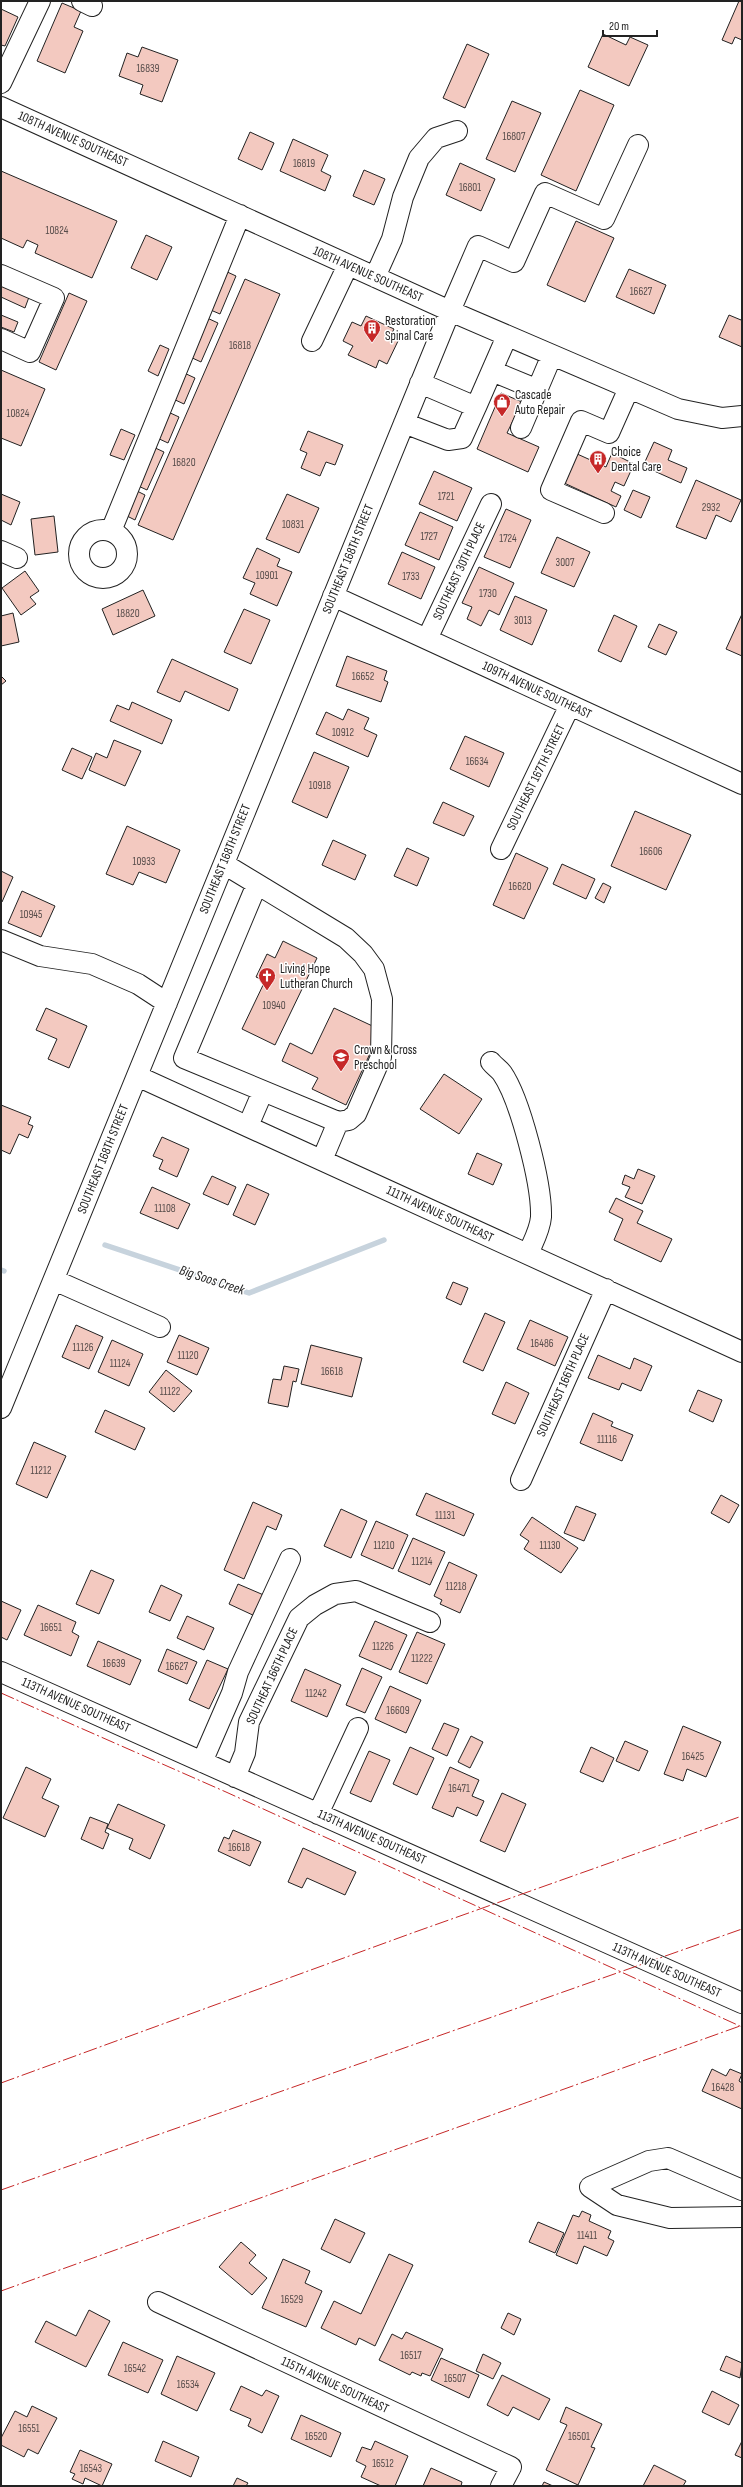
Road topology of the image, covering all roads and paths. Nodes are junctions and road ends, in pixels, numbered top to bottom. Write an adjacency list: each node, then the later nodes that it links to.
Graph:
1 (40, 1): 2 (street)
2 (1, 83)
3 (1, 106): 6 (street, 108TH AVENUE SOUTHEAST)
4 (457, 131): 9 (street)
5 (638, 145): 10 (street, SOUTHEAST 168TH STREET)
6 (240, 215): 7 (street, 108TH AVENUE SOUTHEAST); 25 (street)
7 (348, 265): 9 (street, 108TH AVENUE SOUTHEAST); 13 (street)
8 (1, 275): 12 (street)
9 (375, 277): 10 (street, 108TH AVENUE SOUTHEAST)
10 (450, 311): 11 (street, 108TH AVENUE SOUTHEAST); 16 (street, SOUTHEAST 168TH STREET)
11 (507, 336): 14 (street, 108TH AVENUE SOUTHEAST); 15 (street)
12 (1, 339)
13 (312, 341)
14 (552, 356): 17 (street, 108TH AVENUE SOUTHEAST); 18 (street)
15 (492, 370): 18 (street); 19 (street)
16 (420, 383): 19 (street); 21 (street, SOUTHEAST 168TH STREET)
17 (629, 388): 20 (street, 108TH AVENUE SOUTHEAST); 24 (street)
18 (538, 390): 22 (street)
19 (476, 407): 21 (street)
20 (742, 416)
21 (404, 423): 26 (street, SOUTHEAST 168TH STREET)
22 (521, 428)
23 (491, 504): 27 (street, SOUTHEAST 30TH PLACE)
24 (604, 513)
25 (112, 531)
26 (333, 596): 27 (street, 109TH AVENUE SOUTHEAST); 31 (street, SOUTHEAST 168TH STREET)
27 (427, 639): 28 (street, 109TH AVENUE SOUTHEAST)
28 (570, 705): 29 (street, 109TH AVENUE SOUTHEAST); 30 (street, SOUTHEAST 167TH STREET)
29 (742, 784)
30 (501, 849)
31 (224, 864): 32 (street); 34 (street, SOUTHEAST 168TH STREET)
32 (257, 884): 37 (street); 38 (street)
33 (1, 940): 34 (street)
34 (167, 1003): 36 (street, SOUTHEAST 168TH STREET)
35 (491, 1062): 41 (street)
36 (137, 1076): 39 (street, 111TH AVENUE SOUTHEAST); 42 (street, SOUTHEAST 168TH STREET)
37 (263, 1091): 38 (street); 39 (street)
38 (338, 1122): 40 (street)
39 (248, 1126): 40 (street, 111TH AVENUE SOUTHEAST)
40 (322, 1160): 41 (street, 111TH AVENUE SOUTHEAST)
41 (528, 1254): 43 (street, 111TH AVENUE SOUTHEAST)
42 (54, 1280): 44 (street); 46 (street, SOUTHEAST 168TH STREET)
43 (606, 1290): 45 (street, 111TH AVENUE SOUTHEAST); 47 (street, SOUTHEAST 166TH PLACE)
44 (160, 1327)
45 (742, 1352)
46 (1, 1408)
47 (521, 1480)
48 (290, 1559): 52 (street)
49 (430, 1622): 53 (street, SOUTHEAT 166TH PLACE)
50 (1, 1672): 52 (street, 113TH AVENUE SOUTHEAST)
51 (358, 1728): 54 (street)
52 (202, 1762): 53 (street, 113TH AVENUE SOUTHEAST)
53 (235, 1777): 54 (street, 113TH AVENUE SOUTHEAST)
54 (318, 1814): 55 (street, 113TH AVENUE SOUTHEAST)
55 (742, 2003)
56 (742, 2190): 57 (street)
57 (742, 2217)
58 (158, 2302): 59 (street, 115TH AVENUE SOUTHEAST)
59 (502, 2486)

